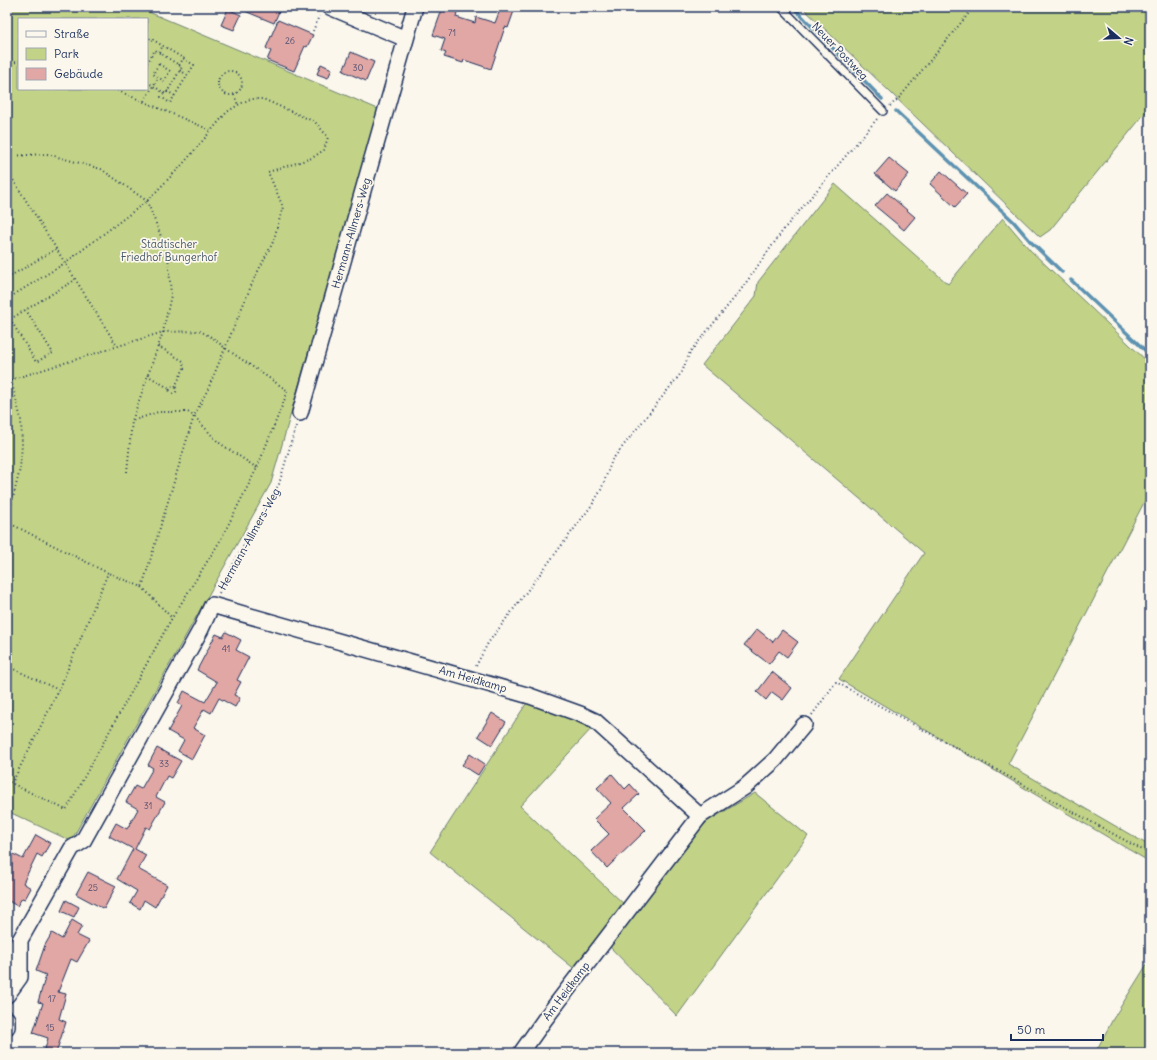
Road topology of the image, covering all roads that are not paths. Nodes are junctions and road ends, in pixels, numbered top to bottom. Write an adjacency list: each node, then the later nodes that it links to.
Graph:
1 (415, 7): 4 (street, Hermann-Allmers-Weg)
2 (781, 7): 5 (lane, Neuer Postweg)
3 (325, 10): 4 (street)
4 (406, 39): 6 (street, Hermann-Allmers-Weg)
5 (883, 111)
6 (300, 413)
7 (804, 725): 8 (street, Am Heidkamp)
8 (700, 816): 9 (street, Am Heidkamp); 14 (street, Am Heidkamp)
9 (20, 940): 10 (street); 11 (street)
10 (7, 962)
11 (7, 996)
12 (7, 1019): 13 (street)
13 (7, 1027)
14 (521, 1053)

